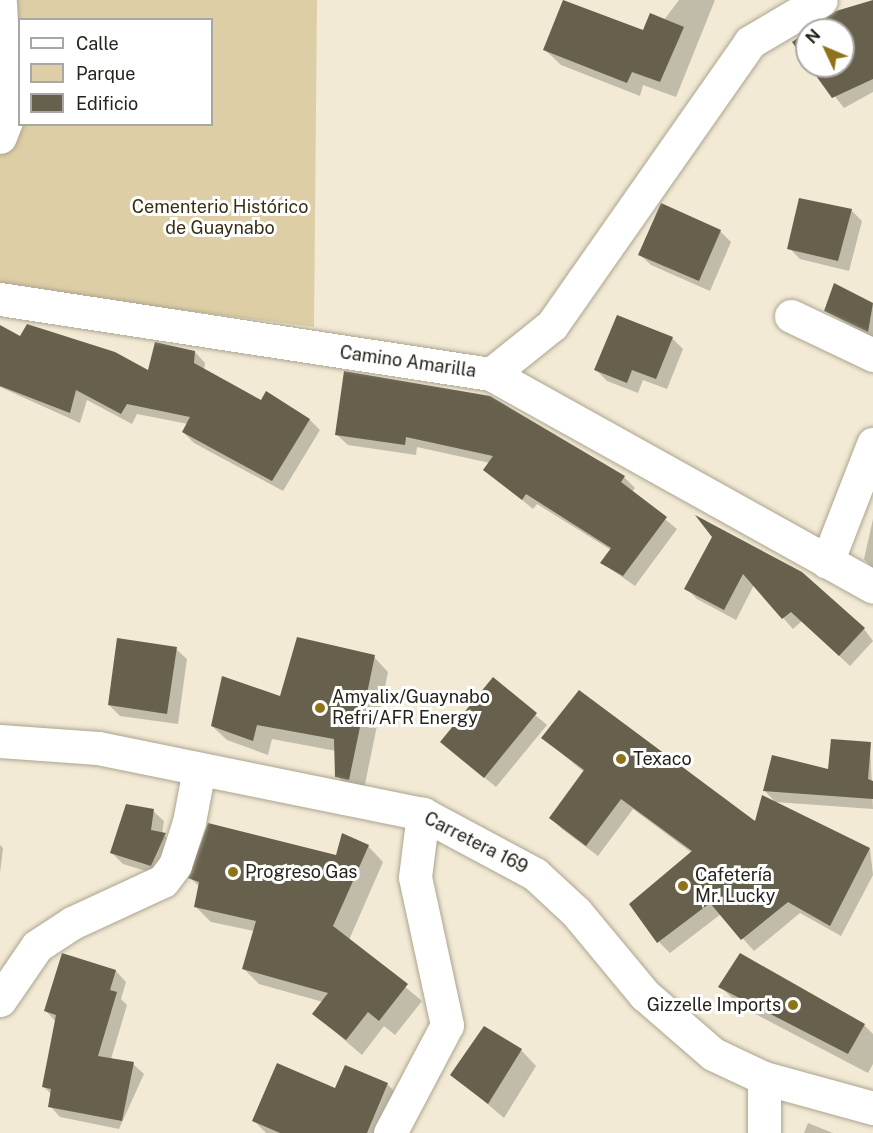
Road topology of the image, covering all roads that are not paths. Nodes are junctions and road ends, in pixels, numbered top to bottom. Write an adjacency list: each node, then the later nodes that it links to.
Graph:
1 (821, 0): 7 (street)
2 (0, 3): 3 (street)
3 (0, 137)
4 (0, 299): 7 (street, Camino Amarilla)
5 (791, 316): 6 (street)
6 (873, 355)
7 (491, 374): 9 (street, Camino Amarilla)
8 (873, 444): 9 (street)
9 (827, 562): 10 (street, Camino Amarilla)
10 (873, 587)
11 (0, 741): 12 (street, Carretera 169)
12 (199, 769): 13 (street, Carretera 169); 14 (street)
13 (423, 814): 15 (street, Carretera 169); 17 (street)
14 (0, 1000)
15 (764, 1078): 16 (street, Carretera 169); 18 (street)
16 (873, 1108)
17 (390, 1133)
18 (764, 1133)

